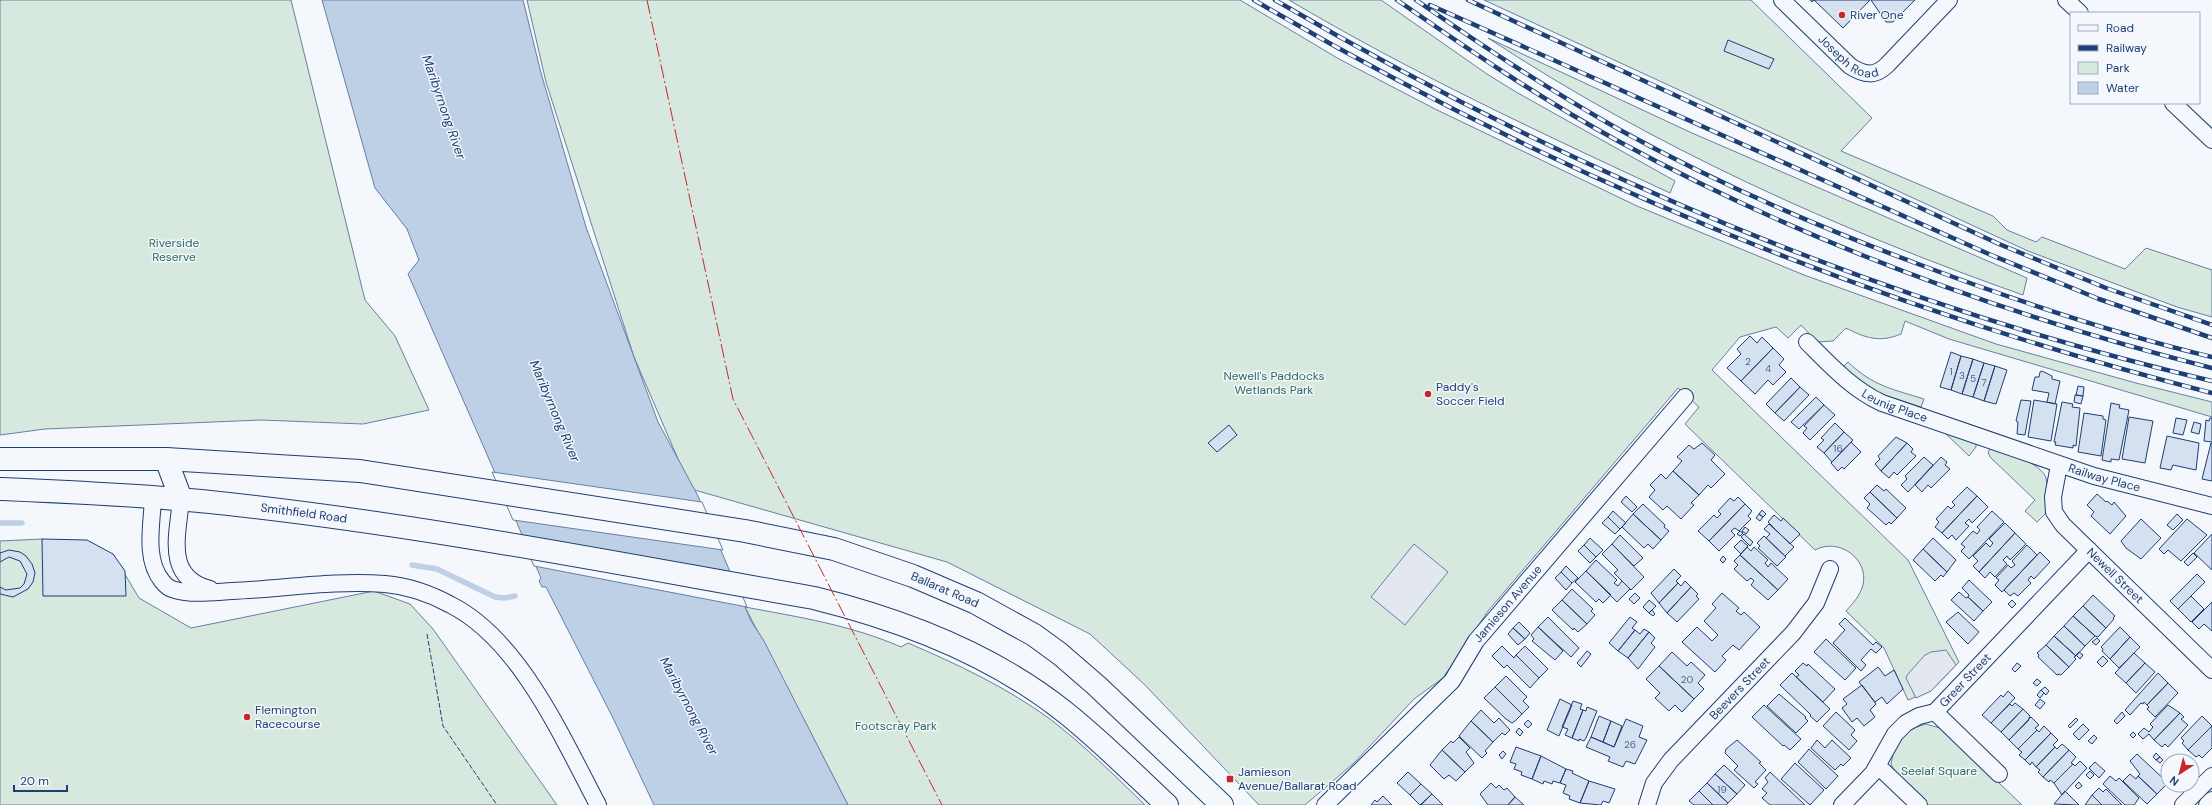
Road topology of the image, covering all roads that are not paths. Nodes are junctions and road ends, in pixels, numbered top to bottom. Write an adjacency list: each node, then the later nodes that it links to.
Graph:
1 (1782, 0): 2 (street, Joseph Road)
2 (1949, 0)
3 (2066, 0): 4 (street)
4 (2079, 12)
5 (2174, 104): 6 (street)
6 (2212, 140)
7 (1807, 342): 9 (street, Leunig Place)
8 (1685, 397): 29 (street, Jamieson Avenue)
9 (1998, 443): 12 (street, Railway Place)
10 (0, 459): 11 (highway)
11 (166, 459): 14 (highway); 15 (highway); 28 (highway, Ballarat Road)
12 (2059, 465): 16 (street, Railway Place); 17 (street, Newell Street)
13 (0, 489): 14 (highway, Smithfield Road)
14 (153, 498): 15 (highway, Smithfield Road); 19 (street)
15 (181, 499): 19 (street); 27 (highway, Smithfield Road)
16 (2212, 506)
17 (2089, 550): 20 (street, Newell Street); 21 (street, Greer Street)
18 (1830, 569): 30 (street, Beevers Street)
19 (236, 591): 26 (street)
20 (2212, 670)
21 (1935, 712): 22 (street, Greer Street); 23 (street)
22 (1878, 766): 31 (street, Greer Street); 32 (street)
23 (1999, 774)
24 (2212, 776): 33 (street)
25 (2212, 800): 34 (street)
26 (598, 805)
27 (1167, 805)
28 (1222, 805)
29 (1326, 805)
30 (1646, 805)
31 (1842, 805)
32 (1919, 805)
33 (2183, 805)
34 (2207, 805)

